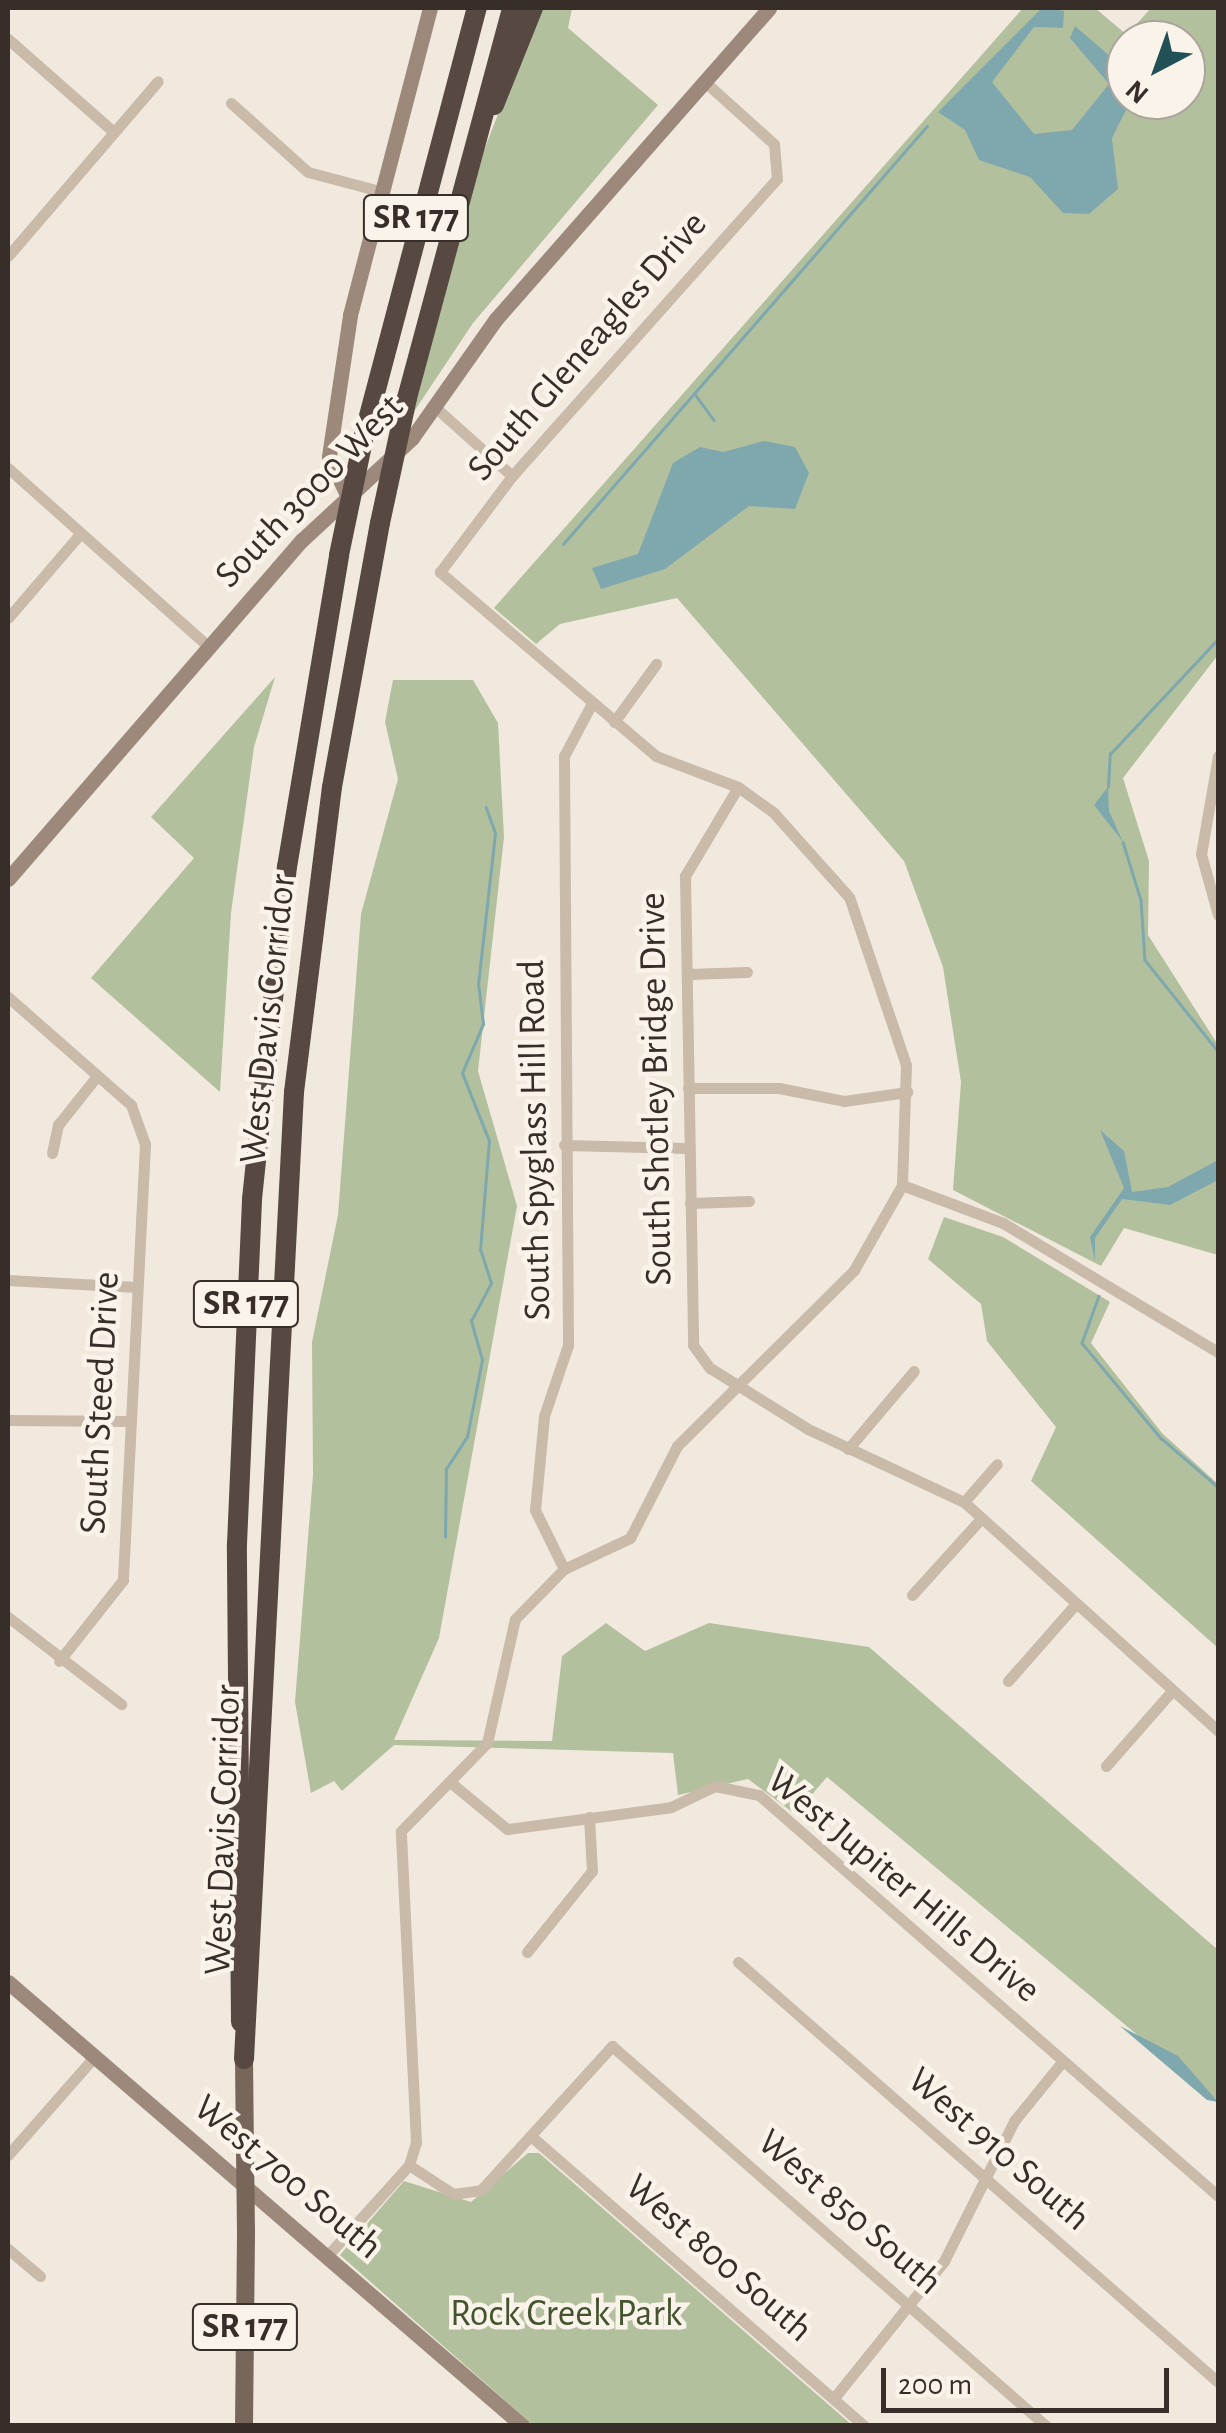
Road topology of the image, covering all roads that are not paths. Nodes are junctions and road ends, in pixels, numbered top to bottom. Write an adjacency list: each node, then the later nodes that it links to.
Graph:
1 (430, 8): 13 (street)
2 (468, 8): 12 (highway)
3 (477, 8): 12 (highway, West Davis Corridor / SR 177)
4 (512, 8): 14 (highway, West Davis Corridor / SR 177)
5 (533, 8): 14 (highway)
6 (769, 8): 9 (street, South 3000 West)
7 (8, 40): 11 (street)
8 (158, 81): 11 (street)
9 (704, 81): 16 (street, South 3000 West); 18 (street, South Gleneagles Drive)
10 (231, 103): 13 (street)
11 (114, 132): 15 (street)
12 (426, 183): 69 (highway, West Davis Corridor / SR 177, bridge)
13 (383, 192): 19 (street)
14 (456, 199): 69 (highway, West Davis Corridor / SR 177, bridge)
15 (8, 256)
16 (436, 408): 18 (street); 19 (street, South 3000 West)
17 (8, 468): 20 (street)
18 (512, 476): 24 (street, South Gleneagles Drive)
19 (348, 497): 22 (street, South 3000 West)
20 (80, 534): 21 (street); 22 (street)
21 (8, 618)
22 (209, 647): 28 (street, South 3000 West)
23 (656, 664): 25 (street)
24 (591, 705): 25 (street); 36 (street, South Spyglass Hill Road)
25 (614, 722): 27 (street)
26 (1218, 756): 29 (street)
27 (738, 787): 31 (street, South Shotley Bridge Drive); 35 (street)
28 (8, 880)
29 (1218, 915)
30 (746, 972): 31 (street)
31 (689, 974): 34 (street, South Shotley Bridge Drive)
32 (8, 999): 33 (street)
33 (98, 1076): 38 (street); 43 (street, South Steed Drive)
34 (688, 1088): 35 (street); 37 (street, South Shotley Bridge Drive)
35 (907, 1092): 39 (street)
36 (564, 1145): 37 (street); 53 (street, South Spyglass Hill Road)
37 (686, 1148): 41 (street, South Shotley Bridge Drive)
38 (52, 1153)
39 (902, 1185): 44 (street); 46 (street)
40 (748, 1201): 41 (street)
41 (690, 1204): 46 (street, South Shotley Bridge Drive)
42 (8, 1280): 43 (street)
43 (136, 1287): 48 (street, South Steed Drive)
44 (1218, 1352)
45 (914, 1371): 49 (street)
46 (736, 1386): 49 (street); 53 (street)
47 (8, 1420): 48 (street)
48 (130, 1420): 57 (street, South Steed Drive)
49 (848, 1449): 51 (street)
50 (998, 1464): 51 (street)
51 (964, 1502): 52 (street)
52 (978, 1522): 54 (street); 55 (street)
53 (564, 1569): 63 (street)
54 (912, 1595)
55 (1074, 1606): 58 (street); 59 (street)
56 (8, 1617): 57 (street)
57 (59, 1661): 60 (street)
58 (1008, 1681)
59 (1172, 1691): 61 (street); 62 (street)
60 (120, 1704)
61 (1218, 1731)
62 (1106, 1766)
63 (450, 1782): 64 (street, West Jupiter Hills Drive); 73 (street)
64 (589, 1817): 65 (street); 70 (street, West Jupiter Hills Drive)
65 (527, 1952)
66 (738, 1962): 74 (street, West 910 South)
67 (8, 1982): 68 (street, West 700 South)
68 (94, 2057): 72 (street); 77 (street, West 700 South)
69 (244, 2059): 82 (main road, West Davis Corridor / SR 177, bridge)
70 (1062, 2062): 74 (street); 75 (street, West Jupiter Hills Drive)
71 (532, 2137): 73 (street); 79 (street, West 850 South); 81 (street, West 800 South)
72 (8, 2155)
73 (409, 2164): 77 (street)
74 (986, 2180): 79 (street); 80 (street, West 910 South)
75 (1218, 2196)
76 (8, 2249): 78 (street)
77 (328, 2255): 83 (street, West 700 South)
78 (40, 2276)
79 (908, 2304): 81 (street); 85 (street, West 850 South)
80 (1218, 2382)
81 (834, 2398): 84 (street, West 800 South)
82 (244, 2424)
83 (523, 2426)
84 (865, 2426)
85 (1046, 2426)

